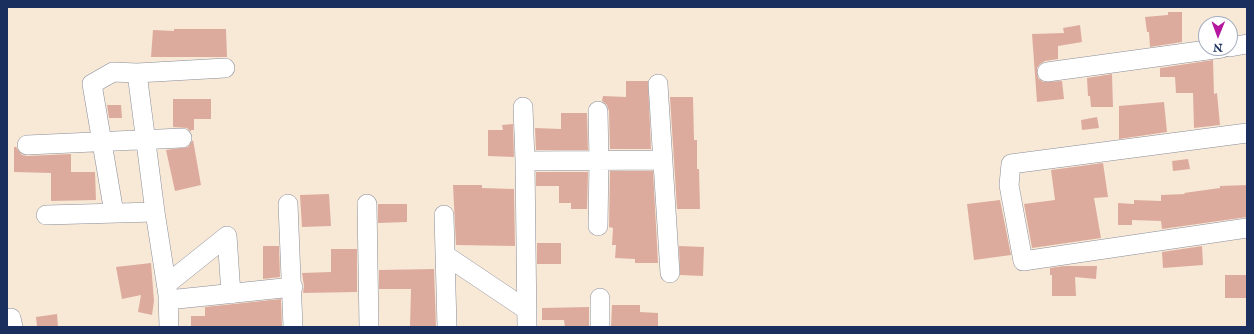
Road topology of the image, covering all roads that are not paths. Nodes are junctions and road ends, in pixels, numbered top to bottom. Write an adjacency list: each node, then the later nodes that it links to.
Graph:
1 (1198, 51): 3 (street)
2 (225, 68): 4 (street)
3 (1047, 72)
4 (136, 73): 10 (street); 11 (street)
5 (658, 84): 14 (street)
6 (523, 107): 15 (street)
7 (598, 111): 13 (street)
8 (1247, 133): 23 (street)
9 (182, 138): 10 (street)
10 (145, 140): 11 (street); 18 (street)
11 (102, 142): 12 (street); 19 (street)
12 (27, 145)
13 (599, 160): 14 (street); 15 (street); 22 (street)
14 (662, 160): 25 (street)
15 (525, 161): 30 (street)
16 (288, 204): 26 (street)
17 (366, 204): 33 (street)
18 (155, 212): 19 (street); 27 (street)
19 (114, 213): 20 (street)
20 (46, 215)
21 (444, 215): 24 (street)
22 (598, 226)
23 (1246, 233)
24 (445, 255): 30 (street); 34 (street)
25 (670, 273)
26 (293, 287): 28 (street); 32 (street)
27 (168, 292): 28 (street); 28 (street); 31 (street)
28 (231, 294)
29 (600, 298): 35 (street)
30 (527, 319)
31 (168, 327)
32 (293, 327)
33 (369, 327)
34 (447, 327)
35 (600, 327)

